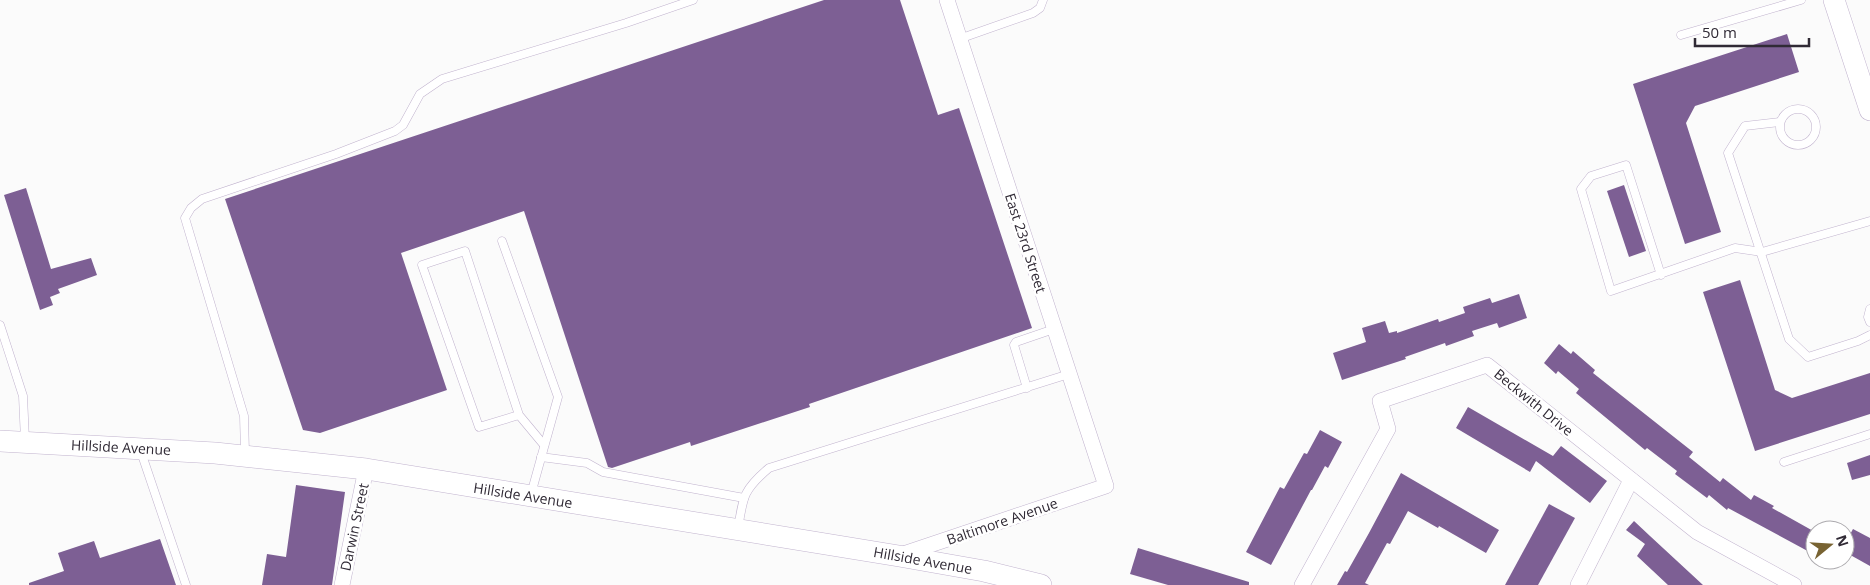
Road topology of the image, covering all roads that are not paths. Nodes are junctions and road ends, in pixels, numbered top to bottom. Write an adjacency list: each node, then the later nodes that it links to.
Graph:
1 (693, 0): 27 (lane)
2 (947, 0): 7 (street, East 23rd Street)
3 (1043, 0): 7 (lane)
4 (1801, 0): 6 (lane)
5 (1834, 0): 8 (street)
6 (1681, 35)
7 (960, 39): 17 (street, East 23rd Street)
8 (1869, 104)
9 (1780, 122): 9 (lane); 12 (lane)
10 (1870, 221): 12 (lane)
11 (502, 241): 25 (lane)
12 (1762, 252): 13 (lane); 18 (lane)
13 (1662, 274): 13 (lane)
14 (1870, 309): 15 (lane)
15 (1870, 322)
16 (0, 325): 24 (lane)
17 (1054, 329): 19 (street, East 23rd Street); 20 (lane)
18 (1870, 335)
19 (1069, 374): 20 (lane); 32 (street, East 23rd Street)
20 (1027, 388): 34 (lane)
21 (519, 415): 21 (lane); 25 (lane)
22 (1870, 434): 29 (lane)
23 (0, 441): 24 (street, Hillside Avenue)
24 (26, 442): 26 (street, Hillside Avenue)
25 (544, 445): 28 (lane)
26 (140, 448): 27 (street, Hillside Avenue); 37 (lane)
27 (245, 456): 30 (street, Hillside Avenue)
28 (541, 457): 33 (lane); 34 (lane)
29 (1784, 462)
30 (366, 470): 33 (street, Hillside Avenue); 38 (street, Darwin Street)
31 (1631, 480): 40 (street, Beckwith Drive); 41 (street); 42 (street, Beckwith Drive)
32 (1106, 486): 36 (street, Baltimore Avenue)
33 (530, 496): 35 (street, Hillside Avenue)
34 (744, 498): 35 (lane)
35 (738, 530): 36 (street, Hillside Avenue)
36 (899, 556): 39 (street, Hillside Avenue)
37 (186, 585)
38 (342, 585)
39 (1041, 585)
40 (1302, 585)
41 (1578, 585)
42 (1794, 585)

